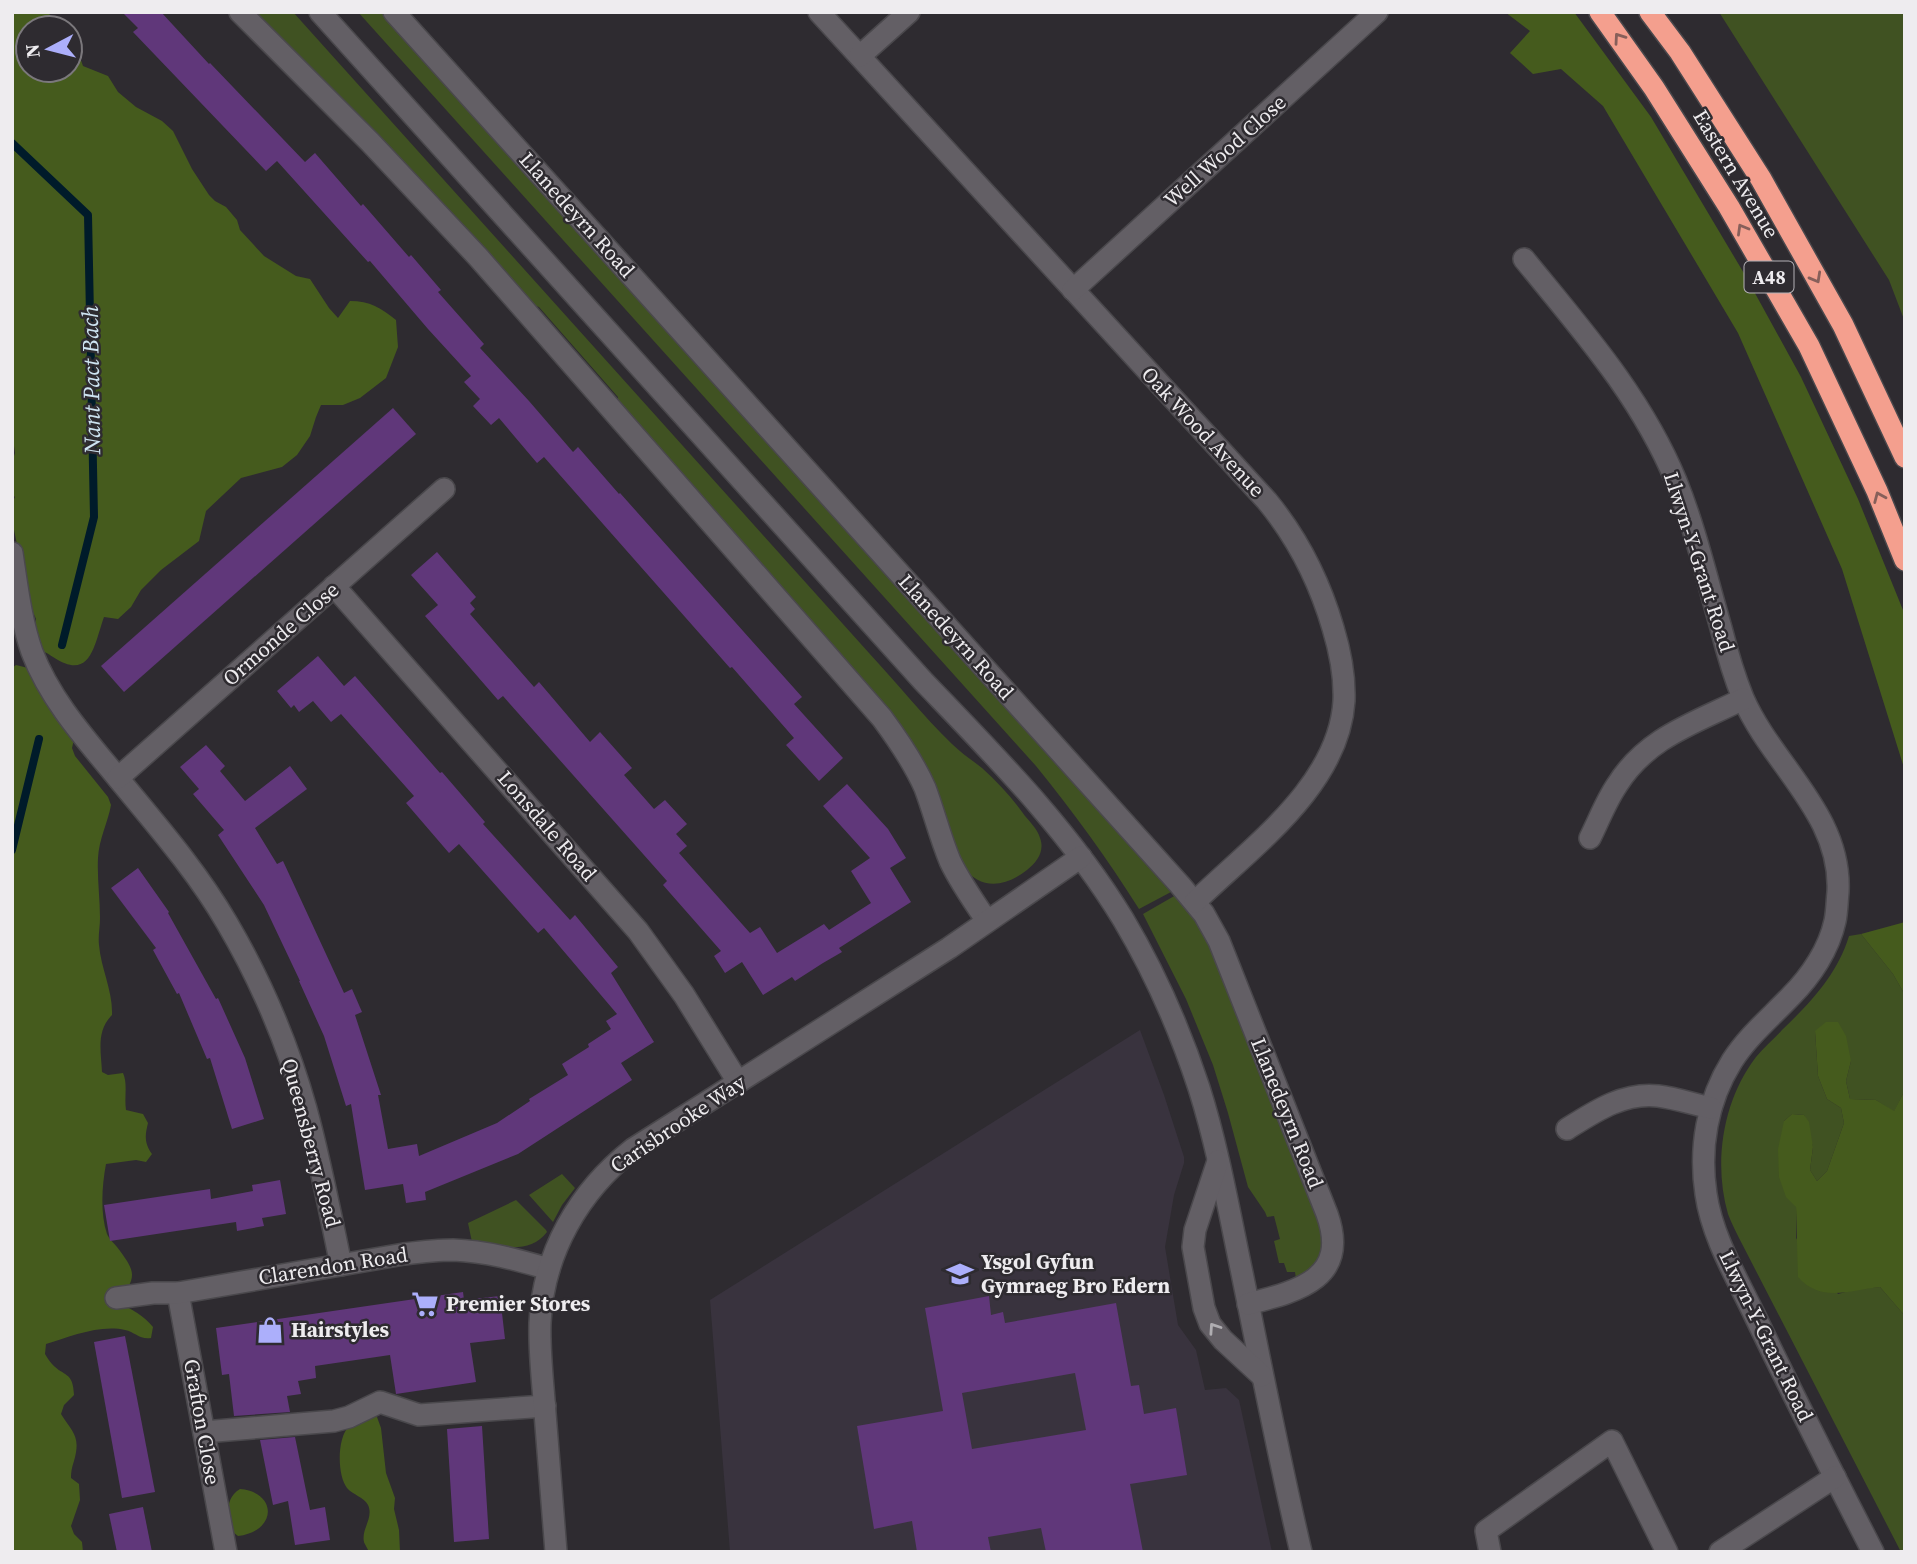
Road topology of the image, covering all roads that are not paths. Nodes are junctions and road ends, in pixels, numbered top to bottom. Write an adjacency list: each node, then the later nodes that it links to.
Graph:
1 (240, 12): 22 (street)
2 (320, 12): 20 (street)
3 (394, 12): 21 (street, Llanedeyrn Road)
4 (819, 12): 9 (street, Oak Wood Avenue)
5 (909, 12): 9 (street)
6 (1377, 12): 11 (street, Well Wood Close)
7 (1600, 12): 15 (highway, Eastern Avenue / A48, one-way to 7)
8 (1650, 12): 12 (highway, Eastern Avenue / A48, one-way to 12)
9 (860, 56): 11 (street, Oak Wood Avenue)
10 (1524, 259): 17 (street, Llwyn-Y-Grant Road)
11 (1073, 290): 21 (street, Oak Wood Avenue)
12 (1905, 457)
13 (444, 489): 16 (street, Ormonde Close)
14 (12, 553): 18 (street, Queensberry Road)
15 (1905, 560)
16 (334, 586): 18 (street, Ormonde Close); 23 (street, Lonsdale Road)
17 (1744, 699): 19 (street); 24 (street, Llwyn-Y-Grant Road)
18 (118, 778): 27 (street, Queensberry Road)
19 (1590, 838)
20 (1081, 857): 22 (street, Carisbrooke Way); 26 (street)
21 (1195, 902): 31 (street, Llanedeyrn Road)
22 (987, 921): 23 (street, Carisbrooke Way)
23 (738, 1082): 28 (street, Carisbrooke Way)
24 (1711, 1108): 25 (street); 35 (street, Llwyn-Y-Grant Road)
25 (1567, 1129)
26 (1218, 1161): 31 (street); 32 (street, one-way to 26)
27 (341, 1265): 28 (street, Clarendon Road); 29 (street, Clarendon Road)
28 (549, 1269): 33 (street, Carisbrooke Way)
29 (178, 1293): 30 (street, Clarendon Road); 34 (street, Grafton Close)
30 (116, 1298)
31 (1248, 1304): 32 (street)
32 (1262, 1376): 38 (street)
33 (545, 1406): 34 (street); 37 (street, Carisbrooke Way)
34 (204, 1432): 36 (street, Grafton Close)
35 (1835, 1477): 41 (street); 42 (street, Llwyn-Y-Grant Road)
36 (226, 1552)
37 (556, 1552)
38 (1301, 1552)
39 (1490, 1552): 40 (street)
40 (1667, 1552)
41 (1720, 1552)
42 (1873, 1552)

